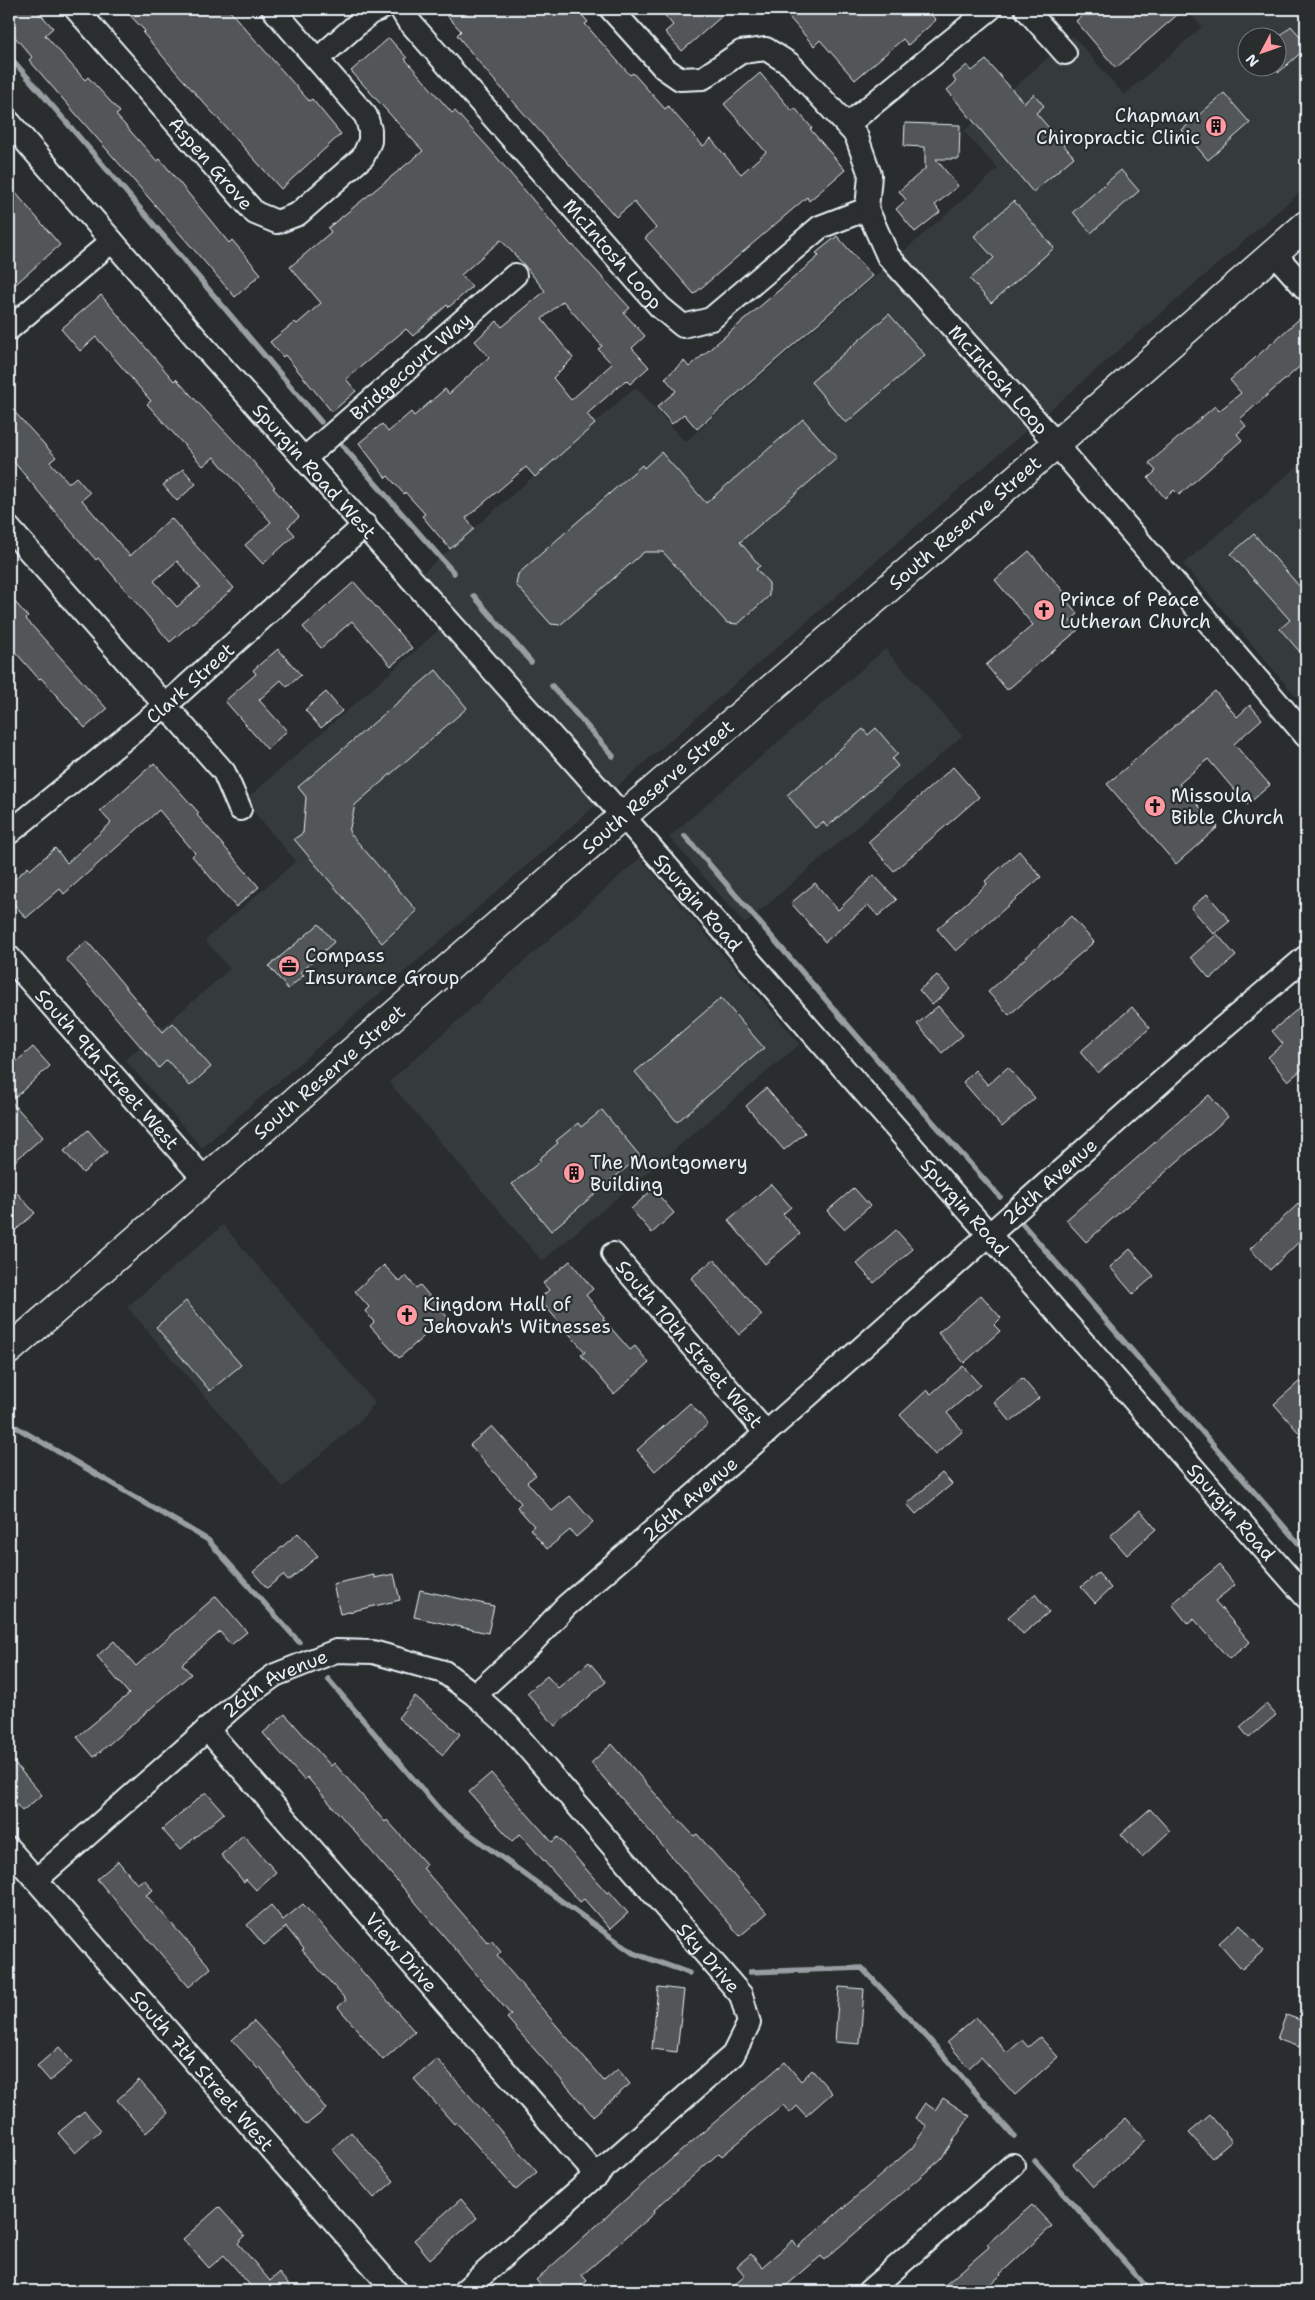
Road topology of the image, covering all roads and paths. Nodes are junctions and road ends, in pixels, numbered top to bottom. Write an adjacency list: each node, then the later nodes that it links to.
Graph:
1 (76, 9): 2 (street, Aspen Grove)
2 (273, 9)
3 (380, 9): 8 (street)
4 (401, 9): 12 (street, McIntosh Loop)
5 (611, 9): 11 (street)
6 (1026, 9): 9 (street)
7 (974, 13): 11 (street)
8 (328, 50)
9 (1065, 53)
10 (9, 122): 14 (street, Spurgin Road West)
11 (847, 125): 12 (street)
12 (866, 209): 19 (street, McIntosh Loop)
13 (1306, 225): 15 (highway, South Reserve Street)
14 (112, 241): 18 (street); 20 (street, Spurgin Road West)
15 (1274, 253): 17 (street); 19 (highway, South Reserve Street)
16 (515, 275): 20 (street, Bridgecourt Way)
17 (1306, 289)
18 (9, 329)
19 (1055, 445): 24 (street, McIntosh Loop); 26 (highway, South Reserve Street)
20 (305, 458): 21 (street, Spurgin Road West)
21 (365, 526): 23 (street, Clark Street); 26 (street, Spurgin Road West)
22 (9, 528): 23 (street)
23 (166, 705): 25 (street); 27 (street, Clark Street)
24 (1306, 736)
25 (240, 809)
26 (624, 816): 30 (highway, South Reserve Street); 31 (street, Spurgin Road)
27 (9, 833)
28 (9, 957): 30 (street, South 9th Street West)
29 (1306, 957): 31 (street, 26th Avenue)
30 (205, 1180): 33 (highway, South Reserve Street)
31 (988, 1236): 34 (street, 26th Avenue); 35 (street, Spurgin Road)
32 (613, 1254): 34 (street, South 10th Street West)
33 (9, 1350)
34 (766, 1433): 36 (street, 26th Avenue)
35 (1306, 1597)
36 (474, 1695): 37 (street, 26th Avenue); 41 (street, Sky Drive)
37 (207, 1728): 39 (street, 26th Avenue); 41 (street, View Drive)
38 (9, 1849): 39 (street, South 7th Street West)
39 (36, 1880): 42 (street, South 7th Street West)
40 (1013, 2165): 44 (street)
41 (597, 2176): 43 (street, Sky Drive)
42 (396, 2291)
43 (464, 2291)
44 (869, 2291)

